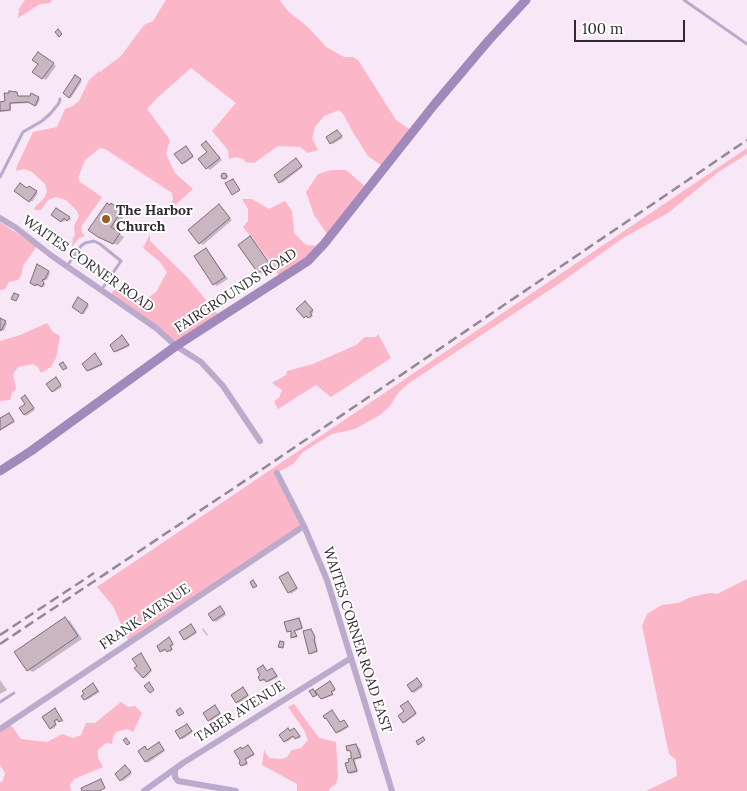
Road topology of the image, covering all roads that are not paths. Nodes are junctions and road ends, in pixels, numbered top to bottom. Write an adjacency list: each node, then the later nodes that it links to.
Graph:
1 (526, 0): 9 (street, FAIRGROUNDS ROAD)
2 (684, 0): 3 (lane)
3 (747, 44)
4 (60, 99): 5 (lane)
5 (0, 177)
6 (0, 218): 7 (street, WAITES CORNER ROAD)
7 (67, 266): 8 (street, WAITES CORNER ROAD); 8 (lane)
8 (101, 290): 9 (street, WAITES CORNER ROAD)
9 (176, 346): 10 (street, WAITES CORNER ROAD); 11 (street, FAIRGROUNDS ROAD)
10 (260, 441)
11 (0, 471)
12 (277, 473): 13 (street, WAITES CORNER ROAD EAST)
13 (304, 526): 14 (street, WAITES CORNER ROAD EAST); 17 (street, FRANK AVENUE)
14 (351, 658): 18 (street, TABER AVENUE); 21 (street, WAITES CORNER ROAD EAST)
15 (14, 693): 16 (lane)
16 (0, 702)
17 (0, 729)
18 (175, 770): 19 (street, TABER AVENUE); 20 (street)
19 (144, 791)
20 (236, 791)
21 (392, 791)

